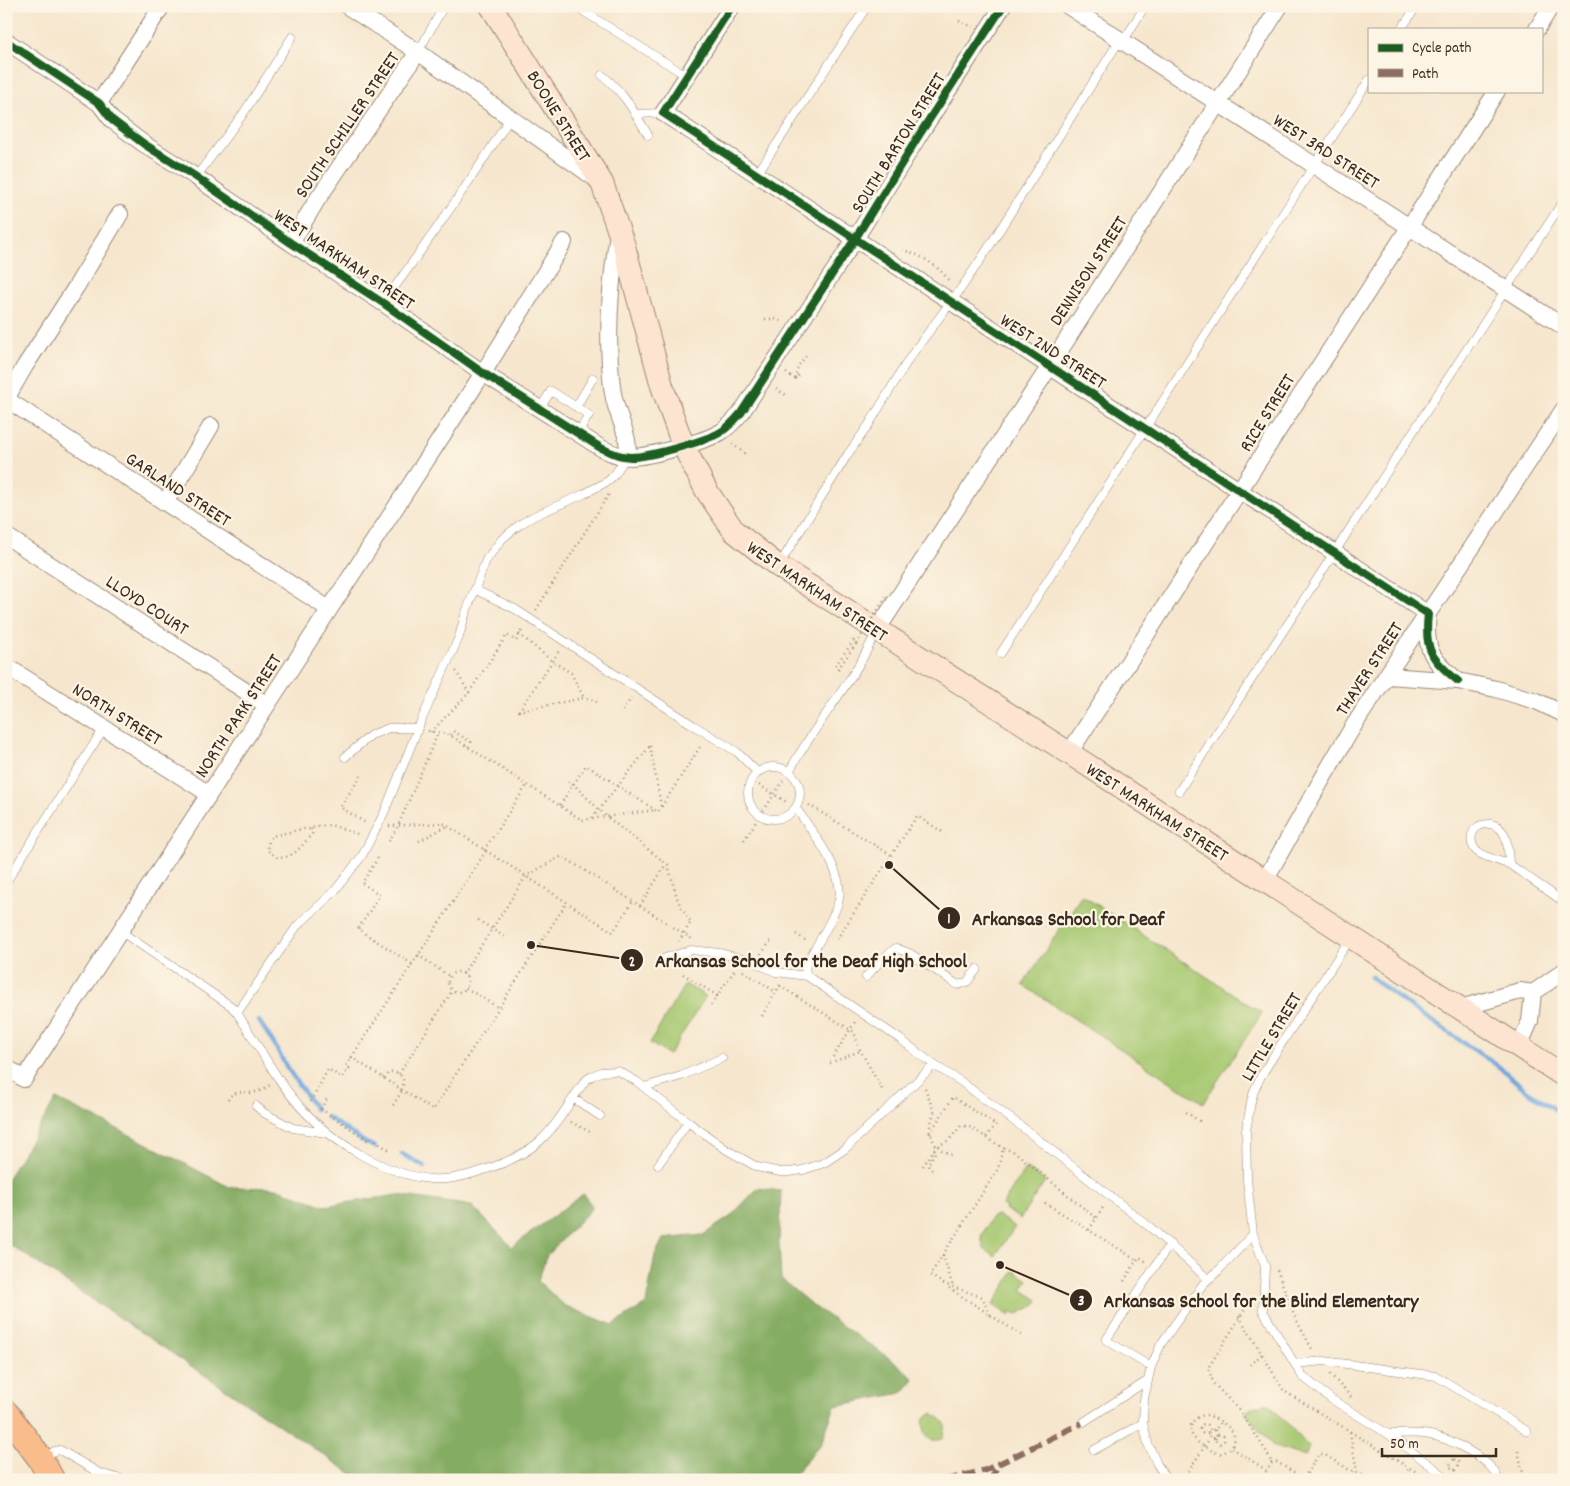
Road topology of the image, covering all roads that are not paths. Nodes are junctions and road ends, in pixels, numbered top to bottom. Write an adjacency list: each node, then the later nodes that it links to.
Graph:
1 (162, 6): 24 (street)
2 (347, 6): 19 (street)
3 (444, 6): 19 (lane)
4 (492, 6): 33 (main road, BOONE STREET)
5 (568, 6): 21 (lane)
6 (732, 6): 21 (street)
7 (866, 6): 31 (lane)
8 (1003, 6): 38 (street, SOUTH BARTON STREET)
9 (1068, 6): 17 (street, WEST 3RD STREET)
10 (1145, 6): 17 (lane)
11 (1280, 6): 25 (street, DENNISON STREET)
12 (1417, 6): 14 (lane)
13 (1551, 6): 15 (street)
14 (1402, 28)
15 (1538, 28)
16 (292, 37): 32 (lane)
17 (1122, 41): 25 (street, WEST 3RD STREET); 42 (lane)
18 (8, 47): 24 (street, WEST MARKHAM STREET)
19 (418, 52): 28 (street); 40 (street, SOUTH SCHILLER STREET)
20 (602, 75): 27 (lane)
21 (687, 76): 26 (street)
22 (1368, 82): 30 (lane)
23 (1496, 92): 36 (street, RICE STREET)
24 (99, 102): 32 (street, WEST MARKHAM STREET)
25 (1218, 103): 30 (street, WEST 3RD STREET); 45 (street, DENNISON STREET)
26 (663, 113): 27 (lane); 31 (street, WEST 2ND STREET)
27 (635, 114): 29 (lane)
28 (510, 118): 33 (street); 43 (lane)
29 (648, 135)
30 (1315, 166): 36 (street, WEST 3RD STREET); 53 (lane)
31 (757, 174): 38 (street, WEST 2ND STREET)
32 (196, 177): 40 (street, WEST MARKHAM STREET)
33 (602, 183): 37 (main road, BOONE STREET)
34 (1564, 200): 41 (lane)
35 (120, 214): 48 (street)
36 (1409, 227): 41 (street, WEST 3RD STREET); 57 (street, RICE STREET)
37 (619, 228): 55 (main road, BOONE STREET); 56 (street, BOONE STREET)
38 (855, 239): 42 (street, WEST 2ND STREET); 55 (street, SOUTH BARTON STREET)
39 (564, 242): 46 (street, NORTH PARK STREET)
40 (291, 243): 43 (street, WEST MARKHAM STREET)
41 (1505, 289): 44 (street, WEST 3RD STREET); 60 (lane)
42 (954, 298): 45 (street, WEST 2ND STREET); 61 (lane)
43 (383, 303): 46 (street, WEST MARKHAM STREET)
44 (1564, 327)
45 (1050, 366): 53 (street, WEST 2ND STREET); 65 (street, DENNISON STREET)
46 (483, 373): 50 (street, WEST MARKHAM STREET); 63 (street, NORTH PARK STREET)
47 (593, 378): 49 (lane)
48 (6, 399): 58 (street, GARLAND STREET)
49 (576, 407): 50 (lane); 54 (lane)
50 (540, 408): 54 (street, WEST MARKHAM STREET)
51 (1564, 409): 64 (street, THAYER STREET)
52 (211, 426): 58 (street)
53 (1145, 429): 57 (street, WEST 2ND STREET); 66 (lane)
54 (578, 433): 56 (street, WEST MARKHAM STREET)
55 (683, 445): 56 (street, WEST MARKHAM STREET); 61 (main road, WEST MARKHAM STREET)
56 (627, 456): 62 (lane)
57 (1240, 491): 60 (street, WEST 2ND STREET); 74 (street, RICE STREET)
58 (165, 503): 63 (street, GARLAND STREET)
59 (6, 536): 70 (street, LLOYD COURT)
60 (1334, 553): 64 (street, WEST 2ND STREET); 78 (lane)
61 (778, 566): 65 (main road, WEST MARKHAM STREET)
62 (476, 590): 73 (lane); 77 (lane)
63 (329, 609): 70 (street, NORTH PARK STREET)
64 (1428, 614): 68 (street, THAYER STREET); 69 (street)
65 (877, 630): 74 (main road, WEST MARKHAM STREET); 76 (lane)
66 (1001, 652)
67 (6, 666): 72 (street, NORTH STREET)
68 (1388, 676): 69 (street); 82 (street, THAYER STREET)
69 (1458, 681): 71 (street)
70 (267, 705): 79 (street, NORTH PARK STREET)
71 (1564, 714)
72 (104, 728): 79 (street, NORTH STREET); 83 (lane)
73 (418, 728): 75 (lane); 94 (lane)
74 (1069, 753): 82 (main road, WEST MARKHAM STREET)
75 (345, 757)
76 (788, 772): 77 (lane); 80 (lane)
77 (758, 773): 80 (lane)
78 (1179, 791)
79 (209, 794): 85 (street, NORTH PARK STREET)
80 (796, 808): 90 (lane)
81 (1509, 864): 81 (lane); 84 (lane)
82 (1265, 880): 86 (main road, WEST MARKHAM STREET)
83 (6, 882)
84 (1564, 902)
85 (120, 930): 94 (lane); 98 (street, NORTH PARK STREET)
86 (1351, 937): 93 (main road, WEST MARKHAM STREET); 107 (lane, LITTLE STREET)
87 (665, 958): 90 (lane)
88 (977, 969): 91 (lane)
89 (1564, 971): 92 (street)
90 (807, 976): 97 (lane)
91 (866, 977)
92 (1532, 993): 93 (street); 95 (street)
93 (1461, 1008): 95 (main road, WEST MARKHAM STREET)
94 (237, 1013): 105 (lane)
95 (1519, 1047): 99 (main road, WEST MARKHAM STREET)
96 (722, 1058): 100 (lane)
97 (934, 1065): 104 (lane); 108 (lane)
98 (6, 1067)
99 (1564, 1076)
100 (644, 1088): 101 (lane); 104 (lane)
101 (573, 1098): 103 (lane); 105 (lane)
102 (256, 1106): 105 (lane)
103 (600, 1116)
104 (688, 1122): 106 (lane)
105 (329, 1133)
106 (658, 1165)
107 (1253, 1234): 109 (lane); 110 (lane, LITTLE STREET)
108 (1170, 1244): 109 (lane); 111 (lane)
109 (1208, 1279): 111 (lane)
110 (1295, 1364): 116 (lane); 117 (lane, LITTLE STREET)
111 (1151, 1367): 112 (lane)
112 (1147, 1381): 114 (lane); 115 (lane)
113 (6, 1413): 119 (main road)
114 (1144, 1423): 118 (lane); 122 (lane)
115 (1082, 1424)
116 (1527, 1431)
117 (1388, 1434): 123 (lane, LITTLE STREET); 124 (lane)
118 (1094, 1450)
119 (40, 1458): 120 (main road); 121 (lane)
120 (52, 1480)
121 (125, 1480)
122 (1167, 1480)
123 (1450, 1480)
124 (1498, 1480)

